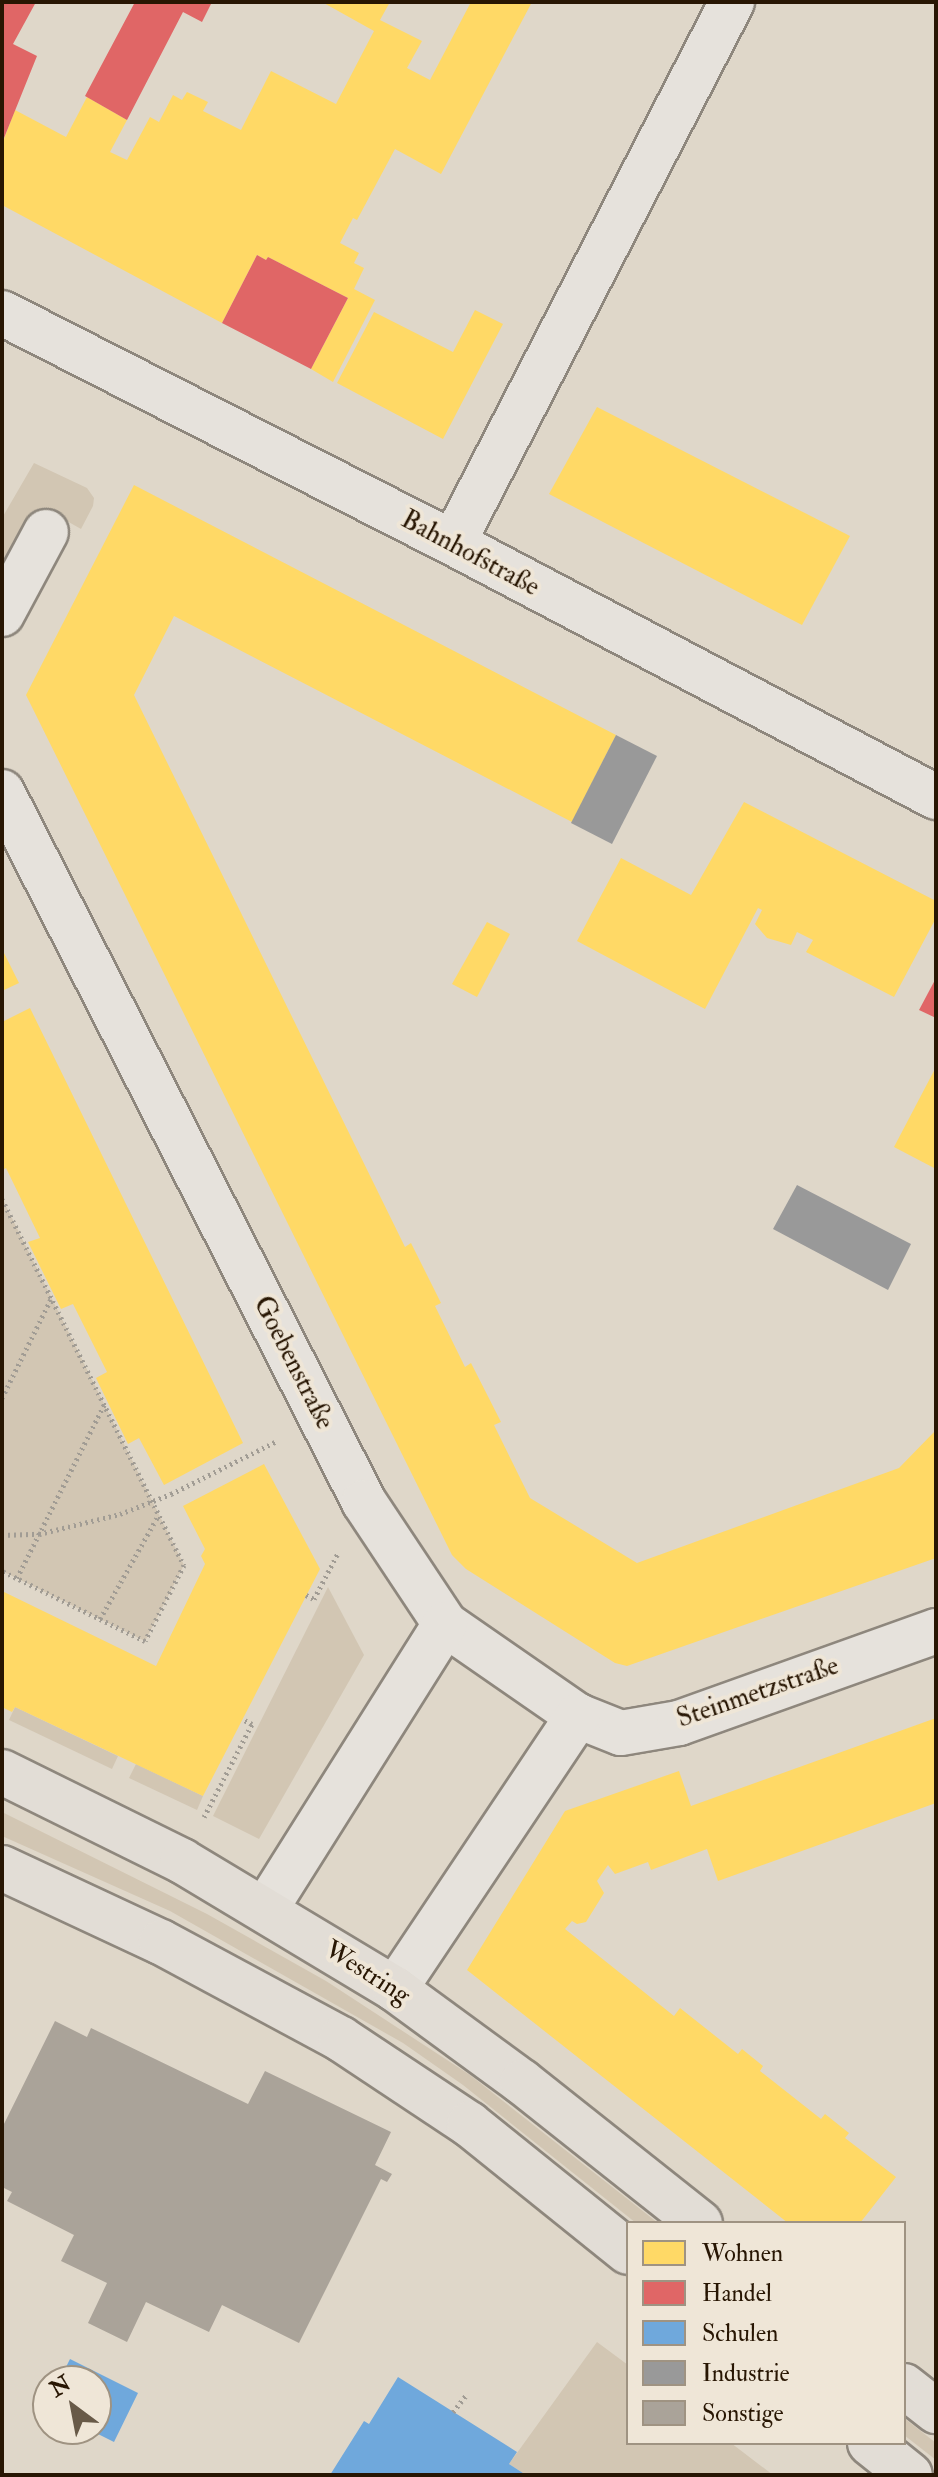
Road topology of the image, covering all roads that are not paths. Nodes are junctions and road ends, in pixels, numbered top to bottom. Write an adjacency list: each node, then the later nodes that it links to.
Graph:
1 (732, 2): 4 (street)
2 (5, 322): 4 (street, Bahnhofstraße)
3 (46, 532): 5 (street)
4 (453, 543): 7 (street, Bahnhofstraße)
5 (2, 614)
6 (2, 792): 8 (street, Goebenstraße)
7 (936, 797)
8 (445, 1624): 10 (street, Steinmetzstraße); 13 (street)
9 (936, 1631): 10 (street, Steinmetzstraße)
10 (578, 1716): 14 (street)
11 (2, 1772): 13 (main road, Westring)
12 (2, 1868): 16 (main road)
13 (265, 1910): 14 (main road, Westring)
14 (395, 1989): 15 (main road, Westring)
15 (697, 2221)
16 (626, 2250)
17 (906, 2388): 18 (main road)
18 (936, 2411)
19 (872, 2445): 20 (main road)
20 (910, 2475)

